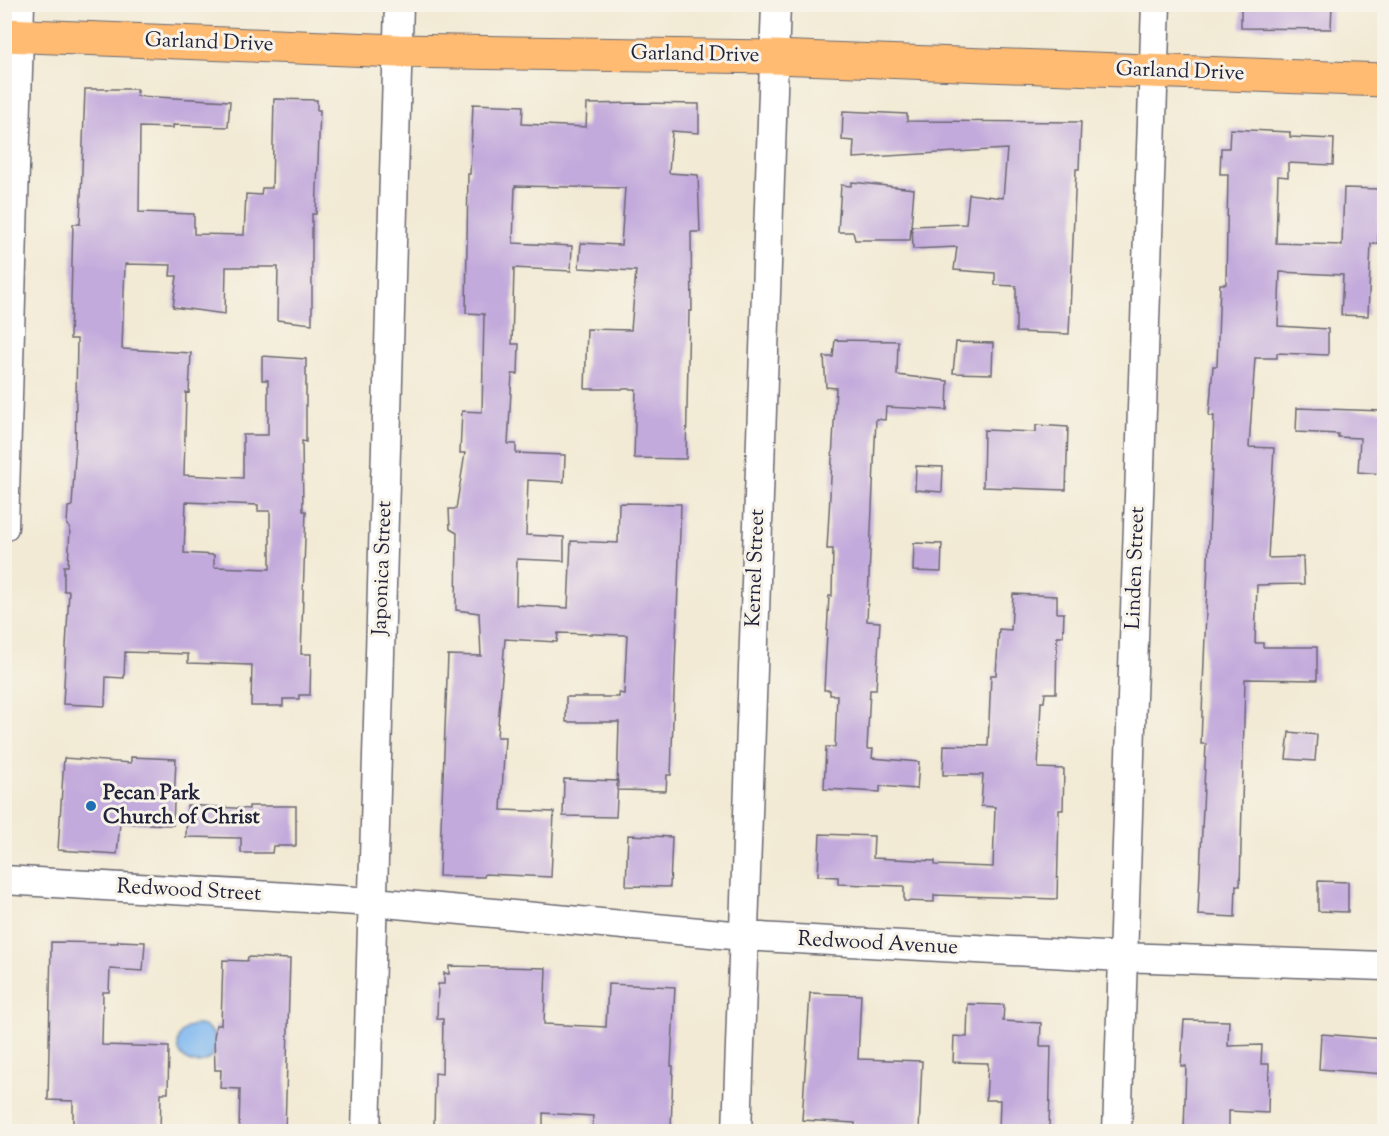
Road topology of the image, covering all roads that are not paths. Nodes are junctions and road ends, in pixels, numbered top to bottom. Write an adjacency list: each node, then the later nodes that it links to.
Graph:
1 (399, 4): 5 (street, Japonica Street)
2 (776, 4): 6 (street, Kernel Street)
3 (1156, 4): 7 (street, Linden Street)
4 (15, 25): 5 (main road, Garland Drive); 9 (street)
5 (398, 51): 6 (main road, Garland Drive); 11 (street, Japonica Street)
6 (774, 57): 7 (main road, Garland Drive); 12 (street, Kernel Street)
7 (1154, 71): 8 (main road, Garland Drive); 13 (street, Linden Street)
8 (1384, 80)
9 (4, 527)
10 (4, 880): 11 (street, Redwood Street)
11 (374, 902): 12 (street, Redwood Avenue); 15 (street, Japonica Street)
12 (743, 936): 13 (street, Redwood Avenue); 16 (street, Kernel Street)
13 (1122, 957): 14 (street, Redwood Avenue); 17 (street, Linden Street)
14 (1384, 966)
15 (366, 1131)
16 (737, 1131)
17 (1117, 1131)

